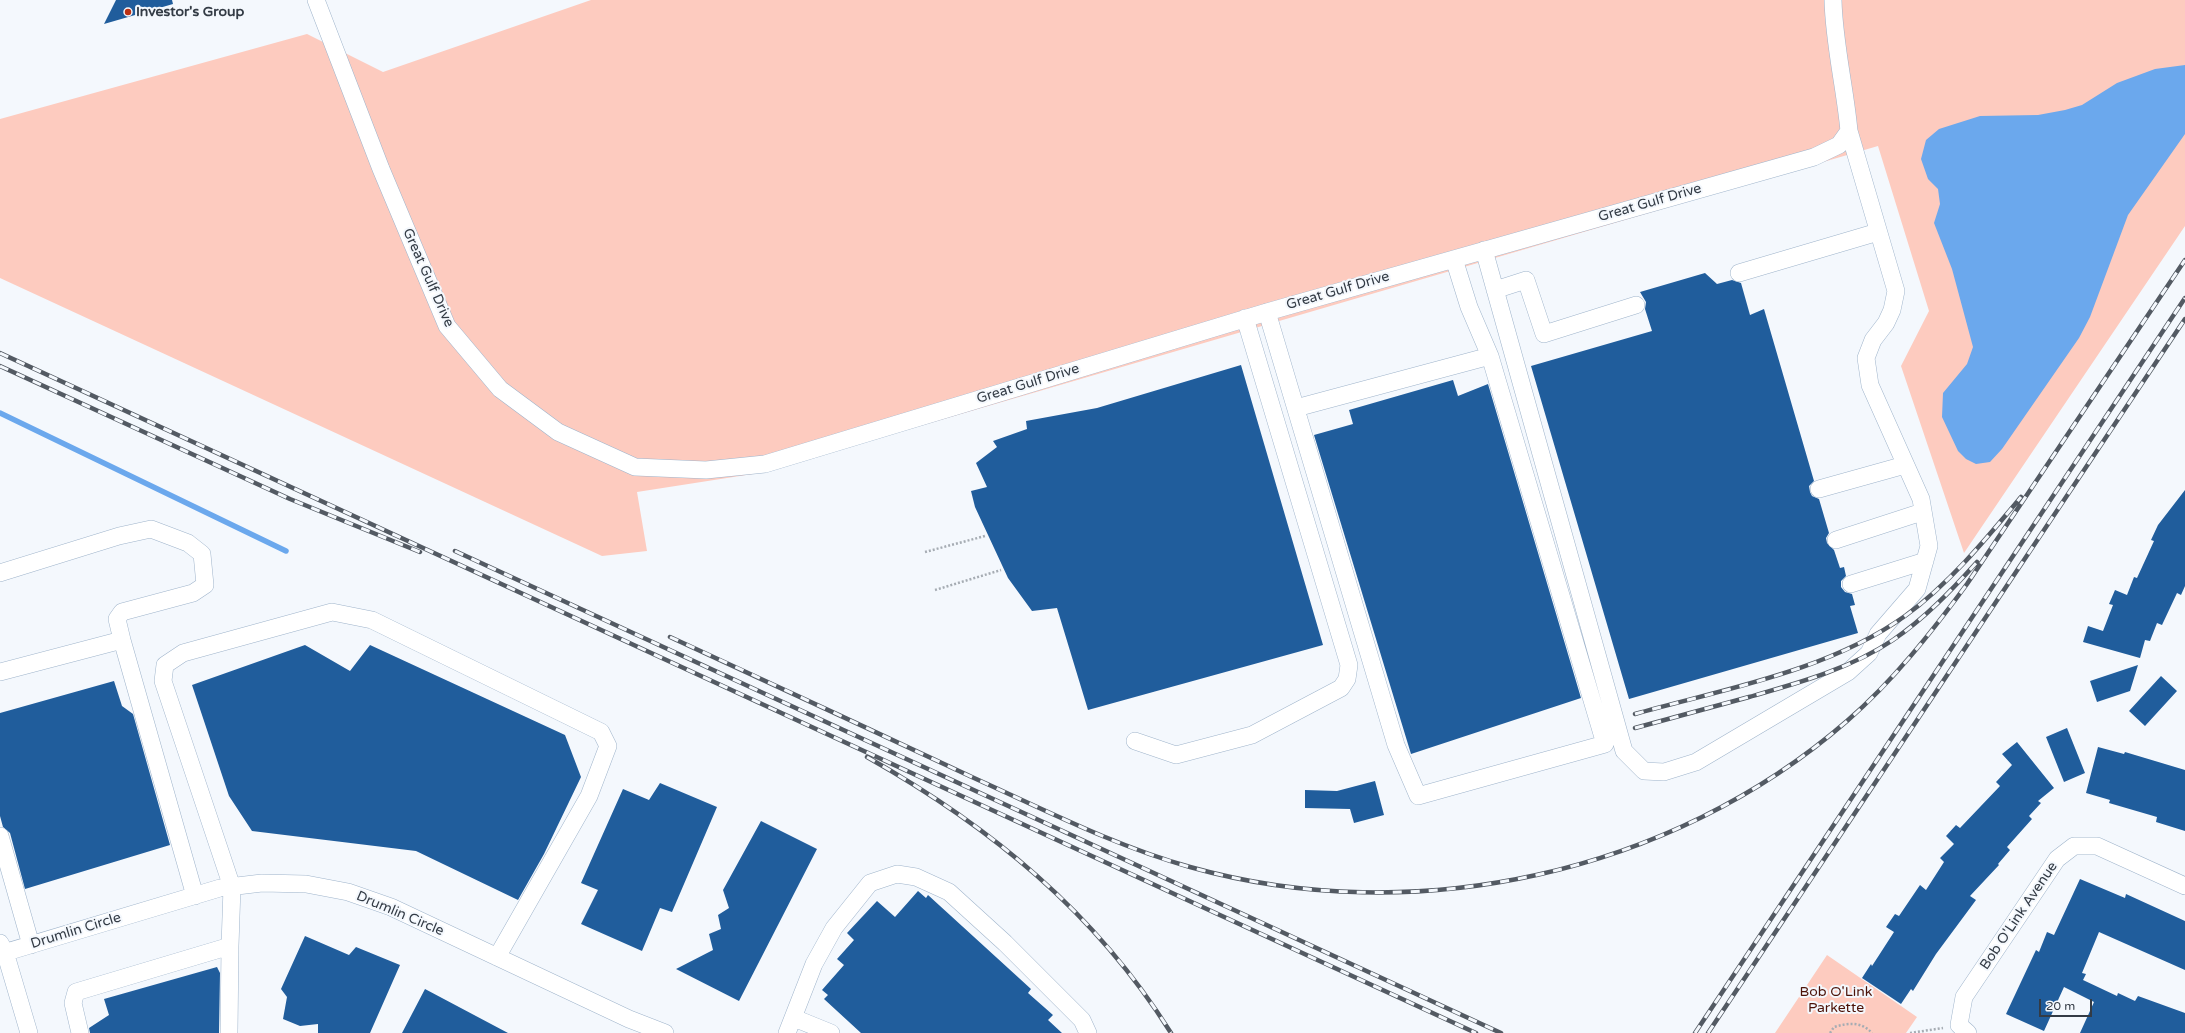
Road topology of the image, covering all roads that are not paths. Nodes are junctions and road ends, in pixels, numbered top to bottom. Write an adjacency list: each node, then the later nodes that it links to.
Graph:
1 (316, 0): 11 (street, Great Gulf Drive)
2 (1833, 0): 3 (street)
3 (1849, 131): 4 (street); 5 (street, Great Gulf Drive)
4 (1878, 232): 7 (street); 14 (street)
5 (1484, 250): 6 (street, Great Gulf Drive); 8 (street)
6 (1454, 259): 10 (street, Great Gulf Drive); 12 (street)
7 (1739, 273)
8 (1495, 290): 9 (street); 18 (street)
9 (1636, 305)
10 (1267, 312): 11 (street, Great Gulf Drive); 13 (street)
11 (1245, 318): 23 (street)
12 (1490, 356): 13 (street); 13 (street)
13 (1296, 408)
14 (1905, 465): 15 (street); 16 (street)
15 (1819, 489)
16 (1922, 512): 17 (street); 18 (street)
17 (1836, 540)
18 (1925, 561): 20 (street)
19 (0, 573): 21 (street)
20 (1851, 584)
21 (122, 640): 22 (street); 27 (street)
22 (0, 672)
23 (1135, 741)
24 (0, 836): 28 (street)
25 (2185, 886): 33 (street, Bob O'Link Avenue)
26 (232, 887): 27 (street, Drumlin Circle); 29 (street); 31 (street, Drumlin Circle); 31 (street)
27 (195, 896): 28 (street, Drumlin Circle)
28 (31, 944): 30 (street, Drumlin Circle)
29 (230, 946): 35 (street); 36 (street)
30 (2, 950): 34 (street)
31 (497, 957): 37 (street, Drumlin Circle)
32 (790, 1026): 38 (street); 39 (street)
33 (1963, 1029)
34 (29, 1033)
35 (80, 1033)
36 (229, 1033)
37 (665, 1033)
38 (831, 1033)
39 (1088, 1033)

